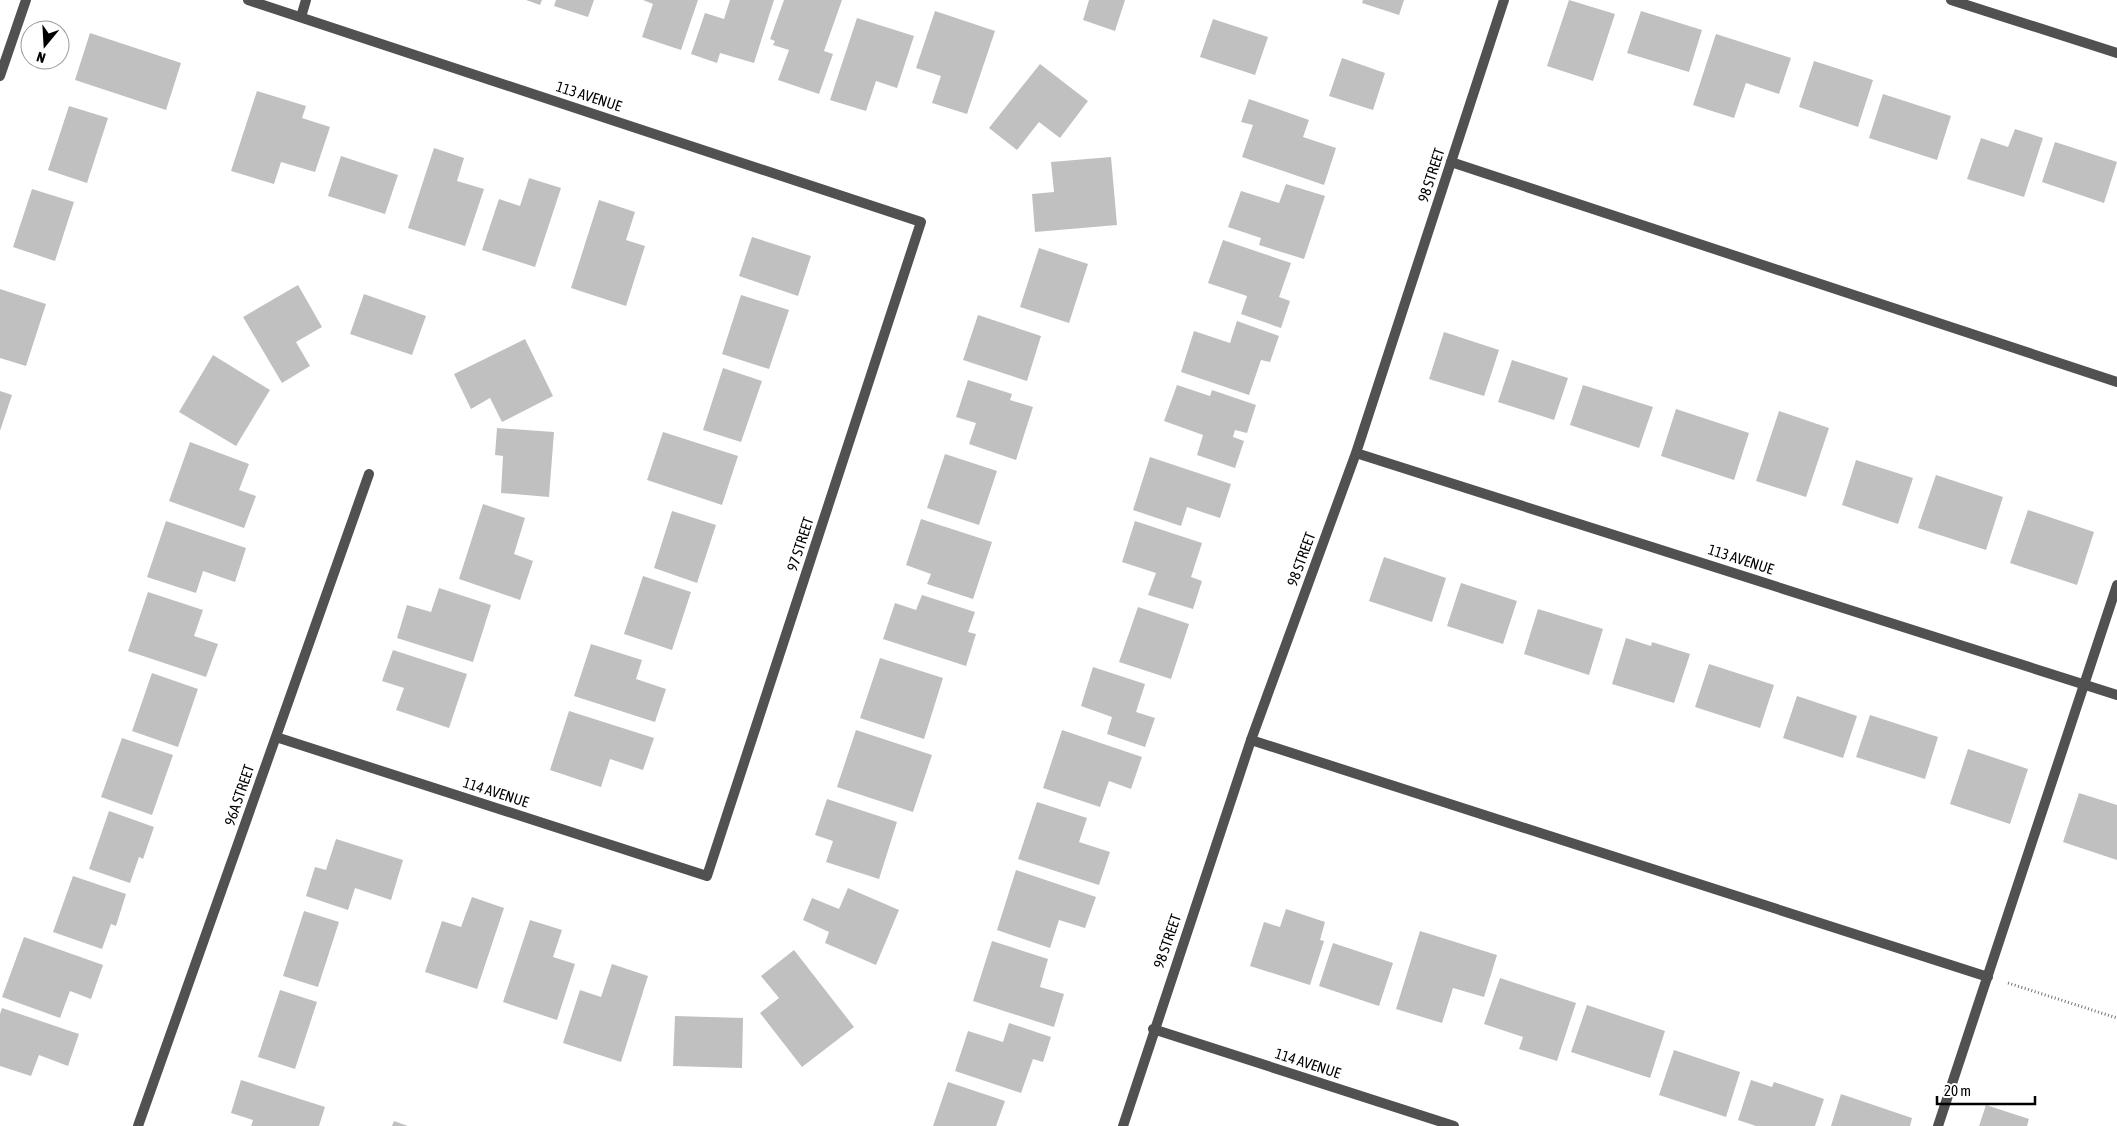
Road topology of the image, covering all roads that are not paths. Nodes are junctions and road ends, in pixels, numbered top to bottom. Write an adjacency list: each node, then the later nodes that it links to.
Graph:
1 (26, 0): 8 (street)
2 (248, 0): 6 (street, 113 AVENUE)
3 (306, 0): 6 (street)
4 (1504, 0): 9 (street, 98 STREET)
5 (1951, 0): 7 (street)
6 (301, 17): 10 (street, 113 AVENUE)
7 (2117, 53)
8 (0, 76)
9 (1451, 162): 11 (street); 12 (street, 98 STREET)
10 (921, 222): 19 (street, 97 STREET)
11 (2117, 382)
12 (1356, 453): 15 (street, 113 AVENUE); 18 (street, 98 STREET)
13 (369, 474): 17 (street, 96A STREET)
14 (2117, 585): 15 (street)
15 (2085, 684): 16 (street, 113 AVENUE); 20 (street)
16 (2117, 695)
17 (276, 736): 19 (street, 114 AVENUE); 22 (street, 96A STREET)
18 (1251, 740): 20 (street); 21 (street, 98 STREET)
19 (707, 876)
20 (1988, 977): 25 (street)
21 (1153, 1029): 23 (street, 98 STREET); 24 (street, 114 AVENUE)
22 (138, 1126)
23 (1123, 1126)
24 (1454, 1126)
25 (1938, 1126)

